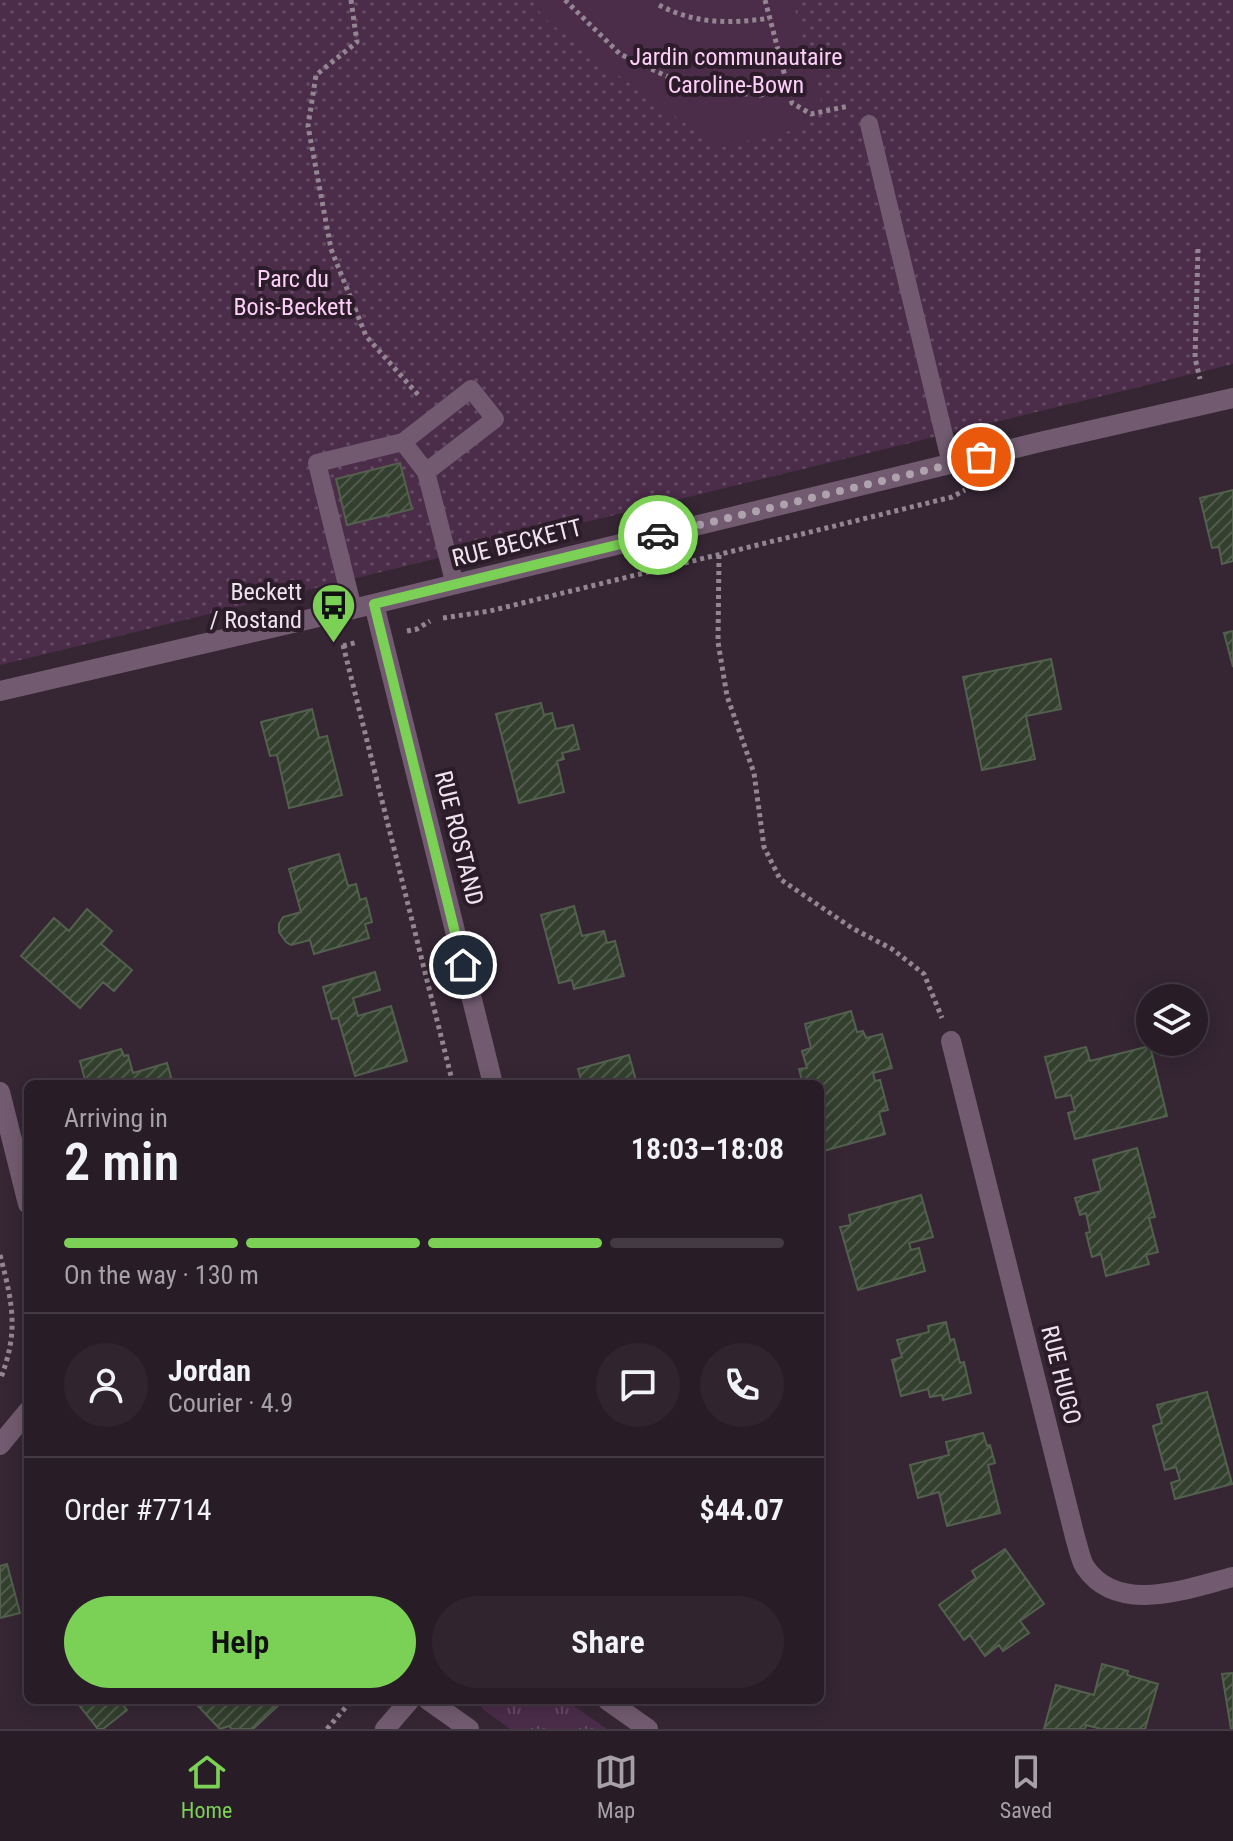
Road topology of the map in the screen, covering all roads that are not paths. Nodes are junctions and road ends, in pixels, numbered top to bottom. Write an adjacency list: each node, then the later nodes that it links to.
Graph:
1 (869, 124): 4 (lane)
2 (1233, 398): 4 (street, RUE BECKETT)
3 (403, 442): 5 (lane); 5 (lane); 8 (lane)
4 (951, 464): 6 (street, RUE BECKETT)
5 (426, 472): 6 (lane)
6 (455, 585): 7 (street, RUE BECKETT)
7 (374, 604): 8 (street, RUE BECKETT); 11 (street, RUE ROSTAND)
8 (344, 611): 9 (street, RUE BECKETT)
9 (0, 691)
10 (951, 1041): 16 (street, RUE HUGO)
11 (492, 1080)
12 (0, 1092): 13 (street)
13 (24, 1188)
14 (24, 1416): 15 (street)
15 (0, 1445)
16 (1233, 1577)
17 (407, 1704): 20 (street)
18 (434, 1704): 21 (street)
19 (613, 1704): 22 (street)
20 (385, 1729)
21 (469, 1729)
22 (648, 1729)

